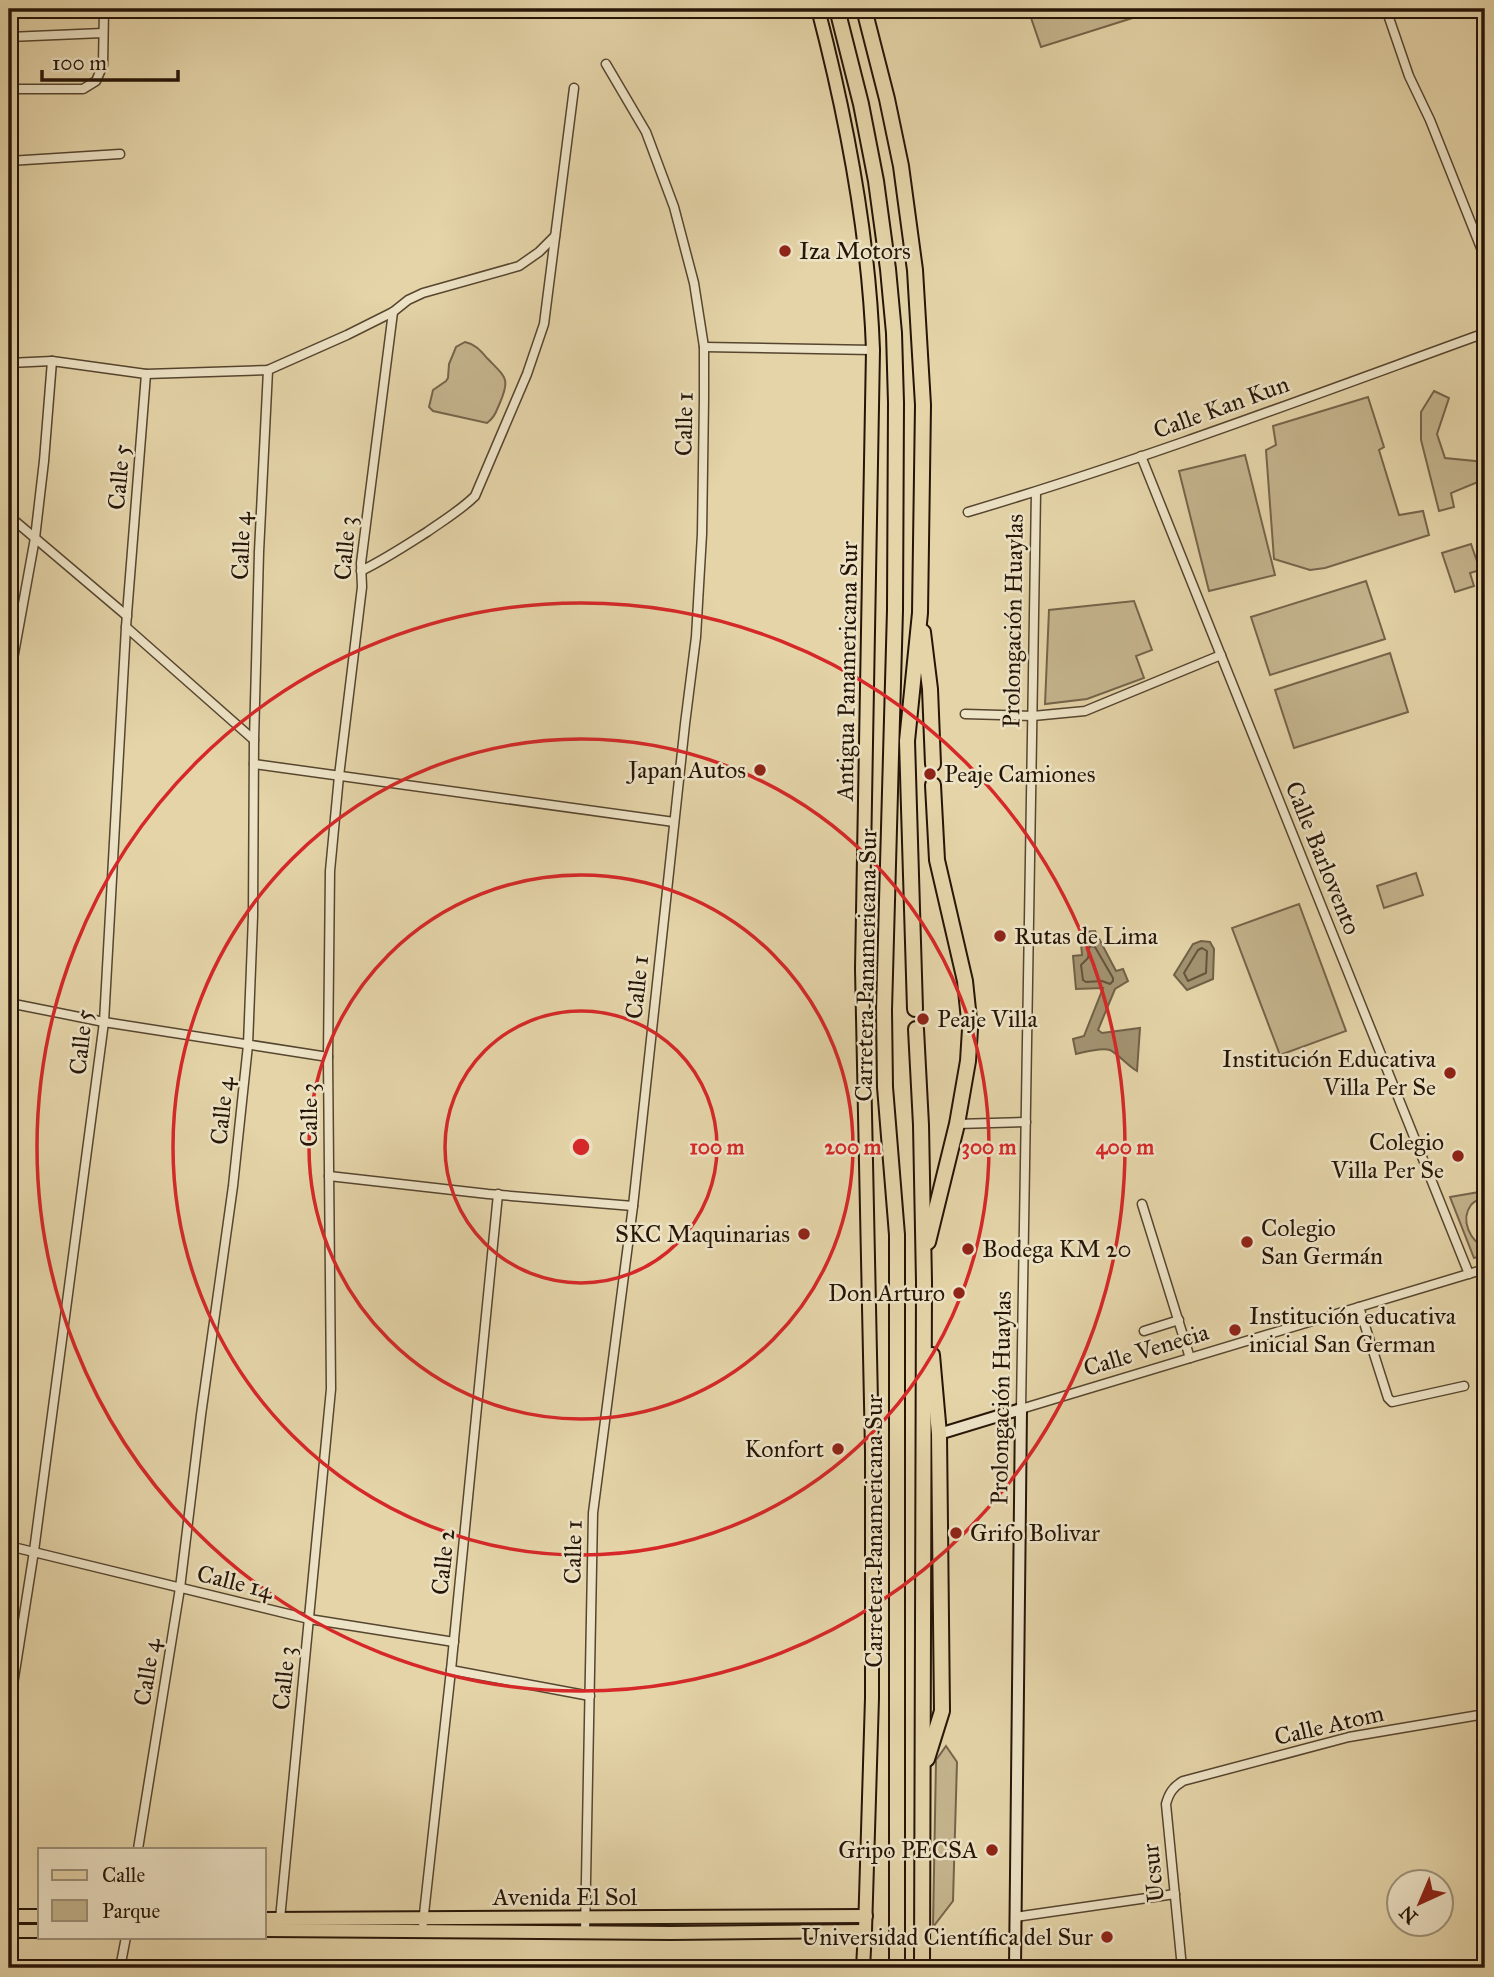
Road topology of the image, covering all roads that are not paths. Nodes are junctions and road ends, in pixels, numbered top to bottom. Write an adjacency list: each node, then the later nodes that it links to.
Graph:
1 (104, 9): 6 (street)
2 (818, 9): 18 (main road, Antigua Panamericana Sur)
3 (837, 9): 94 (highway, Carretera Panamericana Sur)
4 (864, 9): 29 (highway, Carretera Panamericana Sur)
5 (1386, 9): 14 (street)
6 (103, 33): 7 (street); 9 (street)
7 (9, 37)
8 (606, 64): 17 (street, Calle 1)
9 (9, 89)
10 (574, 89): 13 (street)
11 (120, 154): 12 (street)
12 (9, 161)
13 (555, 236): 15 (street); 28 (street)
14 (1485, 258)
15 (393, 312): 21 (street); 28 (street, Calle 3)
16 (1485, 333): 23 (street, Calle Kan Kun)
17 (704, 347): 18 (street); 41 (street, Calle 1)
18 (873, 350): 80 (main road, Antigua Panamericana Sur)
19 (52, 361): 20 (street); 22 (street); 27 (street)
20 (9, 363)
21 (268, 370): 22 (street); 36 (street, Calle 4)
22 (146, 374): 30 (street, Calle 5)
23 (1141, 456): 24 (street, Calle Kan Kun); 32 (street, Calle Barlovento)
24 (1036, 492): 25 (street, Calle Kan Kun); 35 (street, Prolongación Huaylas)
25 (968, 512)
26 (9, 516): 27 (street)
27 (35, 538): 30 (street); 33 (street)
28 (361, 571): 39 (street, Calle 3)
29 (920, 613): 38 (highway, Carretera Panamericana Sur); 43 (highway, Carretera Panamericana Sur)
30 (127, 616): 31 (street, Calle 5)
31 (126, 627): 36 (street); 44 (street, Calle 5)
32 (1221, 655): 35 (street); 56 (street, Calle Barlovento)
33 (9, 681)
34 (965, 714): 35 (street)
35 (1033, 716): 48 (street, Prolongación Huaylas)
36 (254, 740): 37 (street, Calle 4)
37 (254, 764): 39 (street); 46 (street, Calle 4)
38 (933, 764)
39 (339, 776): 41 (street); 47 (street, Calle 3)
40 (933, 785): 49 (highway, Carretera Panamericana Sur)
41 (674, 822): 53 (street, Calle 1)
42 (9, 1003): 44 (street)
43 (915, 1009)
44 (104, 1023): 46 (street); 66 (street, Calle 5)
45 (916, 1029): 54 (highway, Carretera Panamericana Sur)
46 (248, 1045): 47 (street); 67 (street, Calle 4)
47 (328, 1057): 50 (street, Calle 3)
48 (1026, 1122): 49 (street); 63 (street, Prolongación Huaylas)
49 (957, 1124): 54 (highway, Carretera Panamericana Sur)
50 (329, 1175): 51 (street); 68 (street, Calle 3)
51 (498, 1195): 53 (street); 69 (street, Calle 2)
52 (1142, 1204): 59 (street)
53 (633, 1206): 71 (street, Calle 1)
54 (923, 1261): 57 (highway, Carretera Panamericana Sur)
55 (1485, 1269): 56 (street, Calle Venecia)
56 (1469, 1274): 58 (street, Calle Venecia)
57 (924, 1282): 64 (highway); 74 (highway, Carretera Panamericana Sur)
58 (1359, 1307): 61 (street, Calle Venecia); 62 (street)
59 (1179, 1320): 60 (street); 61 (street)
60 (1144, 1331)
61 (1190, 1358): 63 (street, Calle Venecia)
62 (1464, 1386)
63 (1021, 1409): 64 (street, Calle Venecia); 81 (street, Prolongación Huaylas)
64 (939, 1434): 74 (highway)
65 (9, 1546): 66 (street, Calle 14)
66 (34, 1551): 67 (street, Calle 14); 72 (street, Calle 5)
67 (180, 1588): 68 (street, Calle 14); 76 (street, Calle 4)
68 (309, 1619): 69 (street, Calle 14); 84 (street, Calle 3)
69 (454, 1642): 70 (street, Calle 2)
70 (452, 1670): 71 (street); 85 (street, Calle 2)
71 (590, 1696): 82 (street, Calle 1)
72 (9, 1710)
73 (1485, 1714): 75 (street, Calle Atom)
74 (923, 1774): 95 (highway, Carretera Panamericana Sur)
75 (1183, 1781): 77 (street, Ucsur)
76 (138, 1848)
77 (1175, 1894): 81 (street); 97 (street, Ucsur)
78 (9, 1916): 79 (main road)
79 (38, 1916)
80 (866, 1916): 82 (main road, Avenida El Sol); 89 (main road, Antigua Panamericana Sur)
81 (1015, 1917): 96 (street, Prolongación Huaylas)
82 (585, 1918): 85 (main road, Avenida El Sol); 90 (street, Calle 1)
83 (266, 1919): 84 (main road, Avenida El Sol)
84 (279, 1919): 85 (main road, Avenida El Sol)
85 (423, 1926): 86 (main road, Avenida El Sol); 90 (main road, Avenida El Sol)
86 (266, 1930)
87 (9, 1931): 88 (main road)
88 (38, 1931)
89 (866, 1931): 90 (main road, Avenida El Sol); 93 (main road, Antigua Panamericana Sur)
90 (585, 1933)
91 (126, 1938): 92 (street)
92 (120, 1968)
93 (863, 1968)
94 (897, 1968)
95 (922, 1968)
96 (1015, 1968)
97 (1182, 1968)

